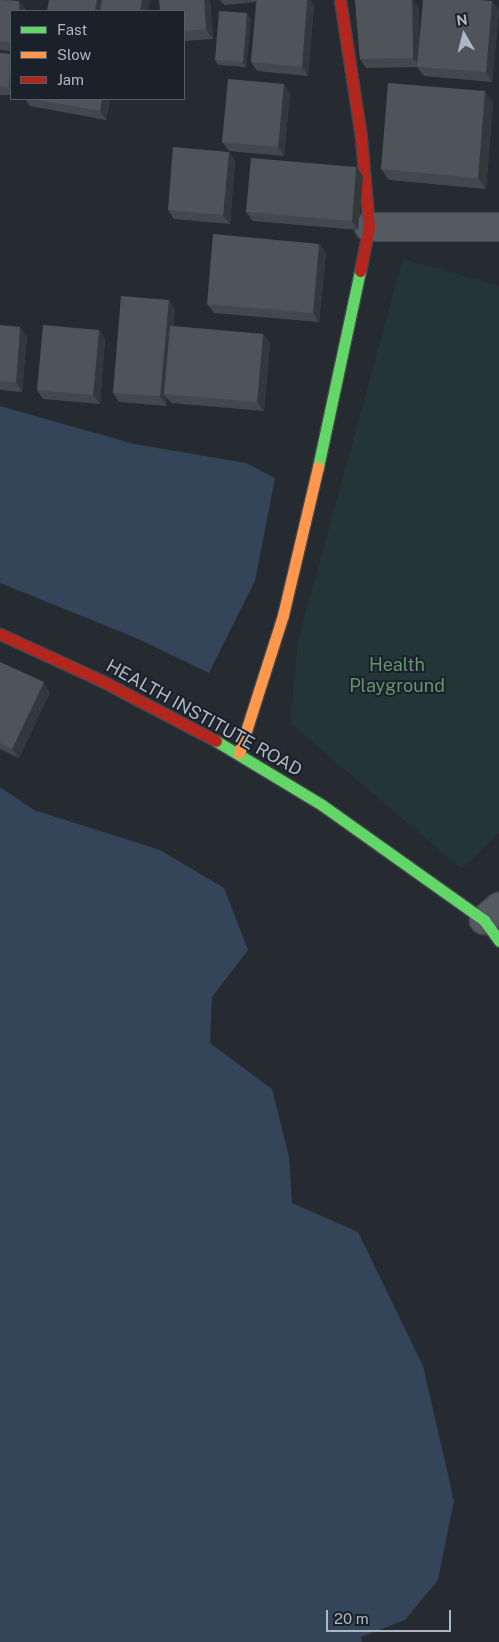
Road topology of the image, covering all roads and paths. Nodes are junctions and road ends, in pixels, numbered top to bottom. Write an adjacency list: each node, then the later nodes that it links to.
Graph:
1 (340, 0): 2 (street)
2 (368, 226): 3 (street); 5 (street)
3 (499, 227)
4 (0, 634): 5 (street, HEALTH INSTITUTE ROAD)
5 (239, 753): 6 (street, HEALTH INSTITUTE ROAD)
6 (494, 922)

